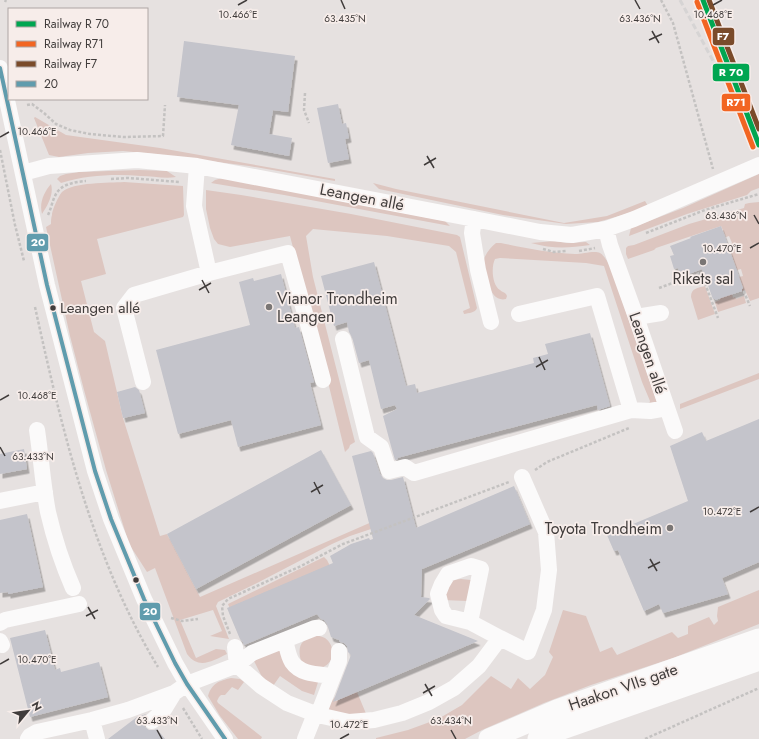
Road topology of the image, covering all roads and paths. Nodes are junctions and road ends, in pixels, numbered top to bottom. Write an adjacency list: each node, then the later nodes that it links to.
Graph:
1 (661, 0): 10 (path)
2 (0, 68): 9 (street)
3 (305, 93): 6 (path)
4 (27, 105): 5 (path)
5 (165, 105)
6 (309, 123)
7 (759, 165): 10 (street, Leangen allé)
8 (197, 166): 9 (street, Leangen allé); 11 (street, Leangen allé); 13 (street)
9 (23, 173): 49 (street)
10 (717, 182): 12 (street, Leangen allé)
11 (474, 219): 12 (street, Leangen allé); 21 (street)
12 (606, 229): 19 (street, Leangen allé)
13 (209, 273): 23 (street); 24 (street)
14 (659, 288): 20 (path)
15 (743, 292): 16 (path)
16 (750, 306)
17 (661, 313): 19 (street)
18 (519, 314): 26 (street)
19 (636, 317): 25 (street, Leangen allé)
20 (718, 318)
21 (491, 322)
22 (343, 339): 26 (street)
23 (322, 380)
24 (143, 382)
25 (667, 408): 26 (street); 28 (street, Leangen allé)
26 (631, 410)
27 (37, 430): 30 (street)
28 (675, 431)
29 (522, 477): 41 (street); 44 (path)
30 (45, 492): 31 (street); 32 (street)
31 (0, 500)
32 (73, 588)
33 (79, 604): 38 (street)
34 (170, 614): 35 (path)
35 (171, 618): 36 (path); 39 (path)
36 (198, 619)
37 (470, 622): 41 (street)
38 (0, 623)
39 (173, 623)
40 (319, 628): 43 (street)
41 (500, 638): 52 (street)
42 (759, 639): 60 (main road, Haakon VIIs gate)
43 (285, 640): 47 (street); 48 (street)
44 (235, 647): 47 (street)
45 (339, 651): 48 (street)
46 (759, 660): 61 (main road, Haakon VIIs gate)
47 (237, 665): 49 (street); 52 (street)
48 (333, 676): 52 (street)
49 (187, 684): 51 (street); 58 (street)
50 (759, 688): 62 (path)
51 (177, 699): 53 (street); 54 (street); 57 (path)
52 (317, 714): 59 (street)
53 (92, 720): 55 (street); 56 (street)
54 (152, 722)
55 (28, 739)
56 (97, 739)
57 (202, 739)
58 (225, 739)
59 (306, 739)
60 (490, 739)
61 (538, 739)
62 (645, 739)

